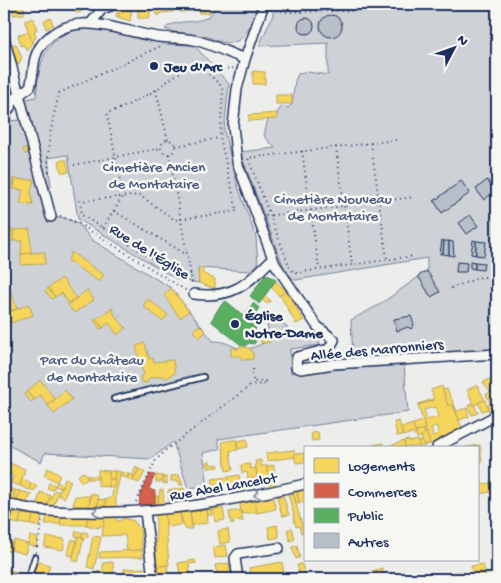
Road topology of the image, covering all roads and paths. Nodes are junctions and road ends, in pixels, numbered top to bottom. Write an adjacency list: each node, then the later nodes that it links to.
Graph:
1 (116, 4): 4 (street)
2 (264, 6): 3 (path); 7 (street)
3 (497, 7)
4 (91, 23): 7 (street); 10 (street)
5 (4, 37): 10 (street)
6 (162, 46): 23 (path)
7 (243, 63): 8 (path); 33 (street)
8 (206, 71): 9 (path); 12 (path)
9 (156, 90): 13 (path); 21 (path)
10 (18, 95): 11 (street); 30 (street)
11 (4, 118)
12 (220, 138): 16 (path); 32 (path)
13 (168, 140): 16 (path); 18 (path)
14 (396, 140): 15 (path)
15 (371, 143): 17 (path); 26 (path)
16 (176, 146): 20 (path)
17 (336, 147): 19 (path); 27 (path)
18 (161, 148): 20 (path); 21 (path)
19 (302, 151): 28 (path); 31 (path)
20 (169, 154): 32 (path)
21 (116, 157): 22 (path); 24 (path)
22 (74, 165)
23 (50, 177)
24 (123, 196): 29 (path); 32 (path); 34 (path)
25 (414, 197): 26 (path)
26 (378, 202): 27 (path); 38 (path)
27 (345, 206): 28 (path); 39 (path)
28 (310, 210): 31 (path); 40 (path)
29 (114, 211): 34 (path); 35 (path)
30 (54, 213): 44 (path, Rue de l'Église)
31 (270, 215): 33 (path); 40 (path)
32 (181, 220): 35 (path)
33 (257, 220): 37 (street)
34 (103, 228): 42 (path)
35 (187, 255): 42 (path)
36 (412, 256): 38 (path)
37 (272, 259): 44 (street, Rue de l'Église); 45 (street, Allée des Marronniers)
38 (387, 259): 39 (path)
39 (353, 264): 40 (path)
40 (319, 269)
41 (492, 273): 43 (path)
42 (191, 274): 44 (path)
43 (451, 288)
44 (194, 294)
45 (497, 354)
46 (252, 369): 52 (path)
47 (203, 377): 48 (lane)
48 (114, 398)
49 (495, 419): 50 (street)
50 (439, 446)
51 (304, 484): 55 (street, Rue Abel Lancelot, one-way to 55)
52 (136, 498)
53 (7, 504): 54 (street, Rue Abel Lancelot); 56 (street)
54 (45, 511): 55 (street, Rue Abel Lancelot, one-way to 54); 58 (path)
55 (145, 511): 60 (street)
56 (4, 522)
57 (279, 548): 61 (street)
58 (35, 557): 59 (lane)
59 (28, 579)
60 (153, 579)
61 (238, 579)

